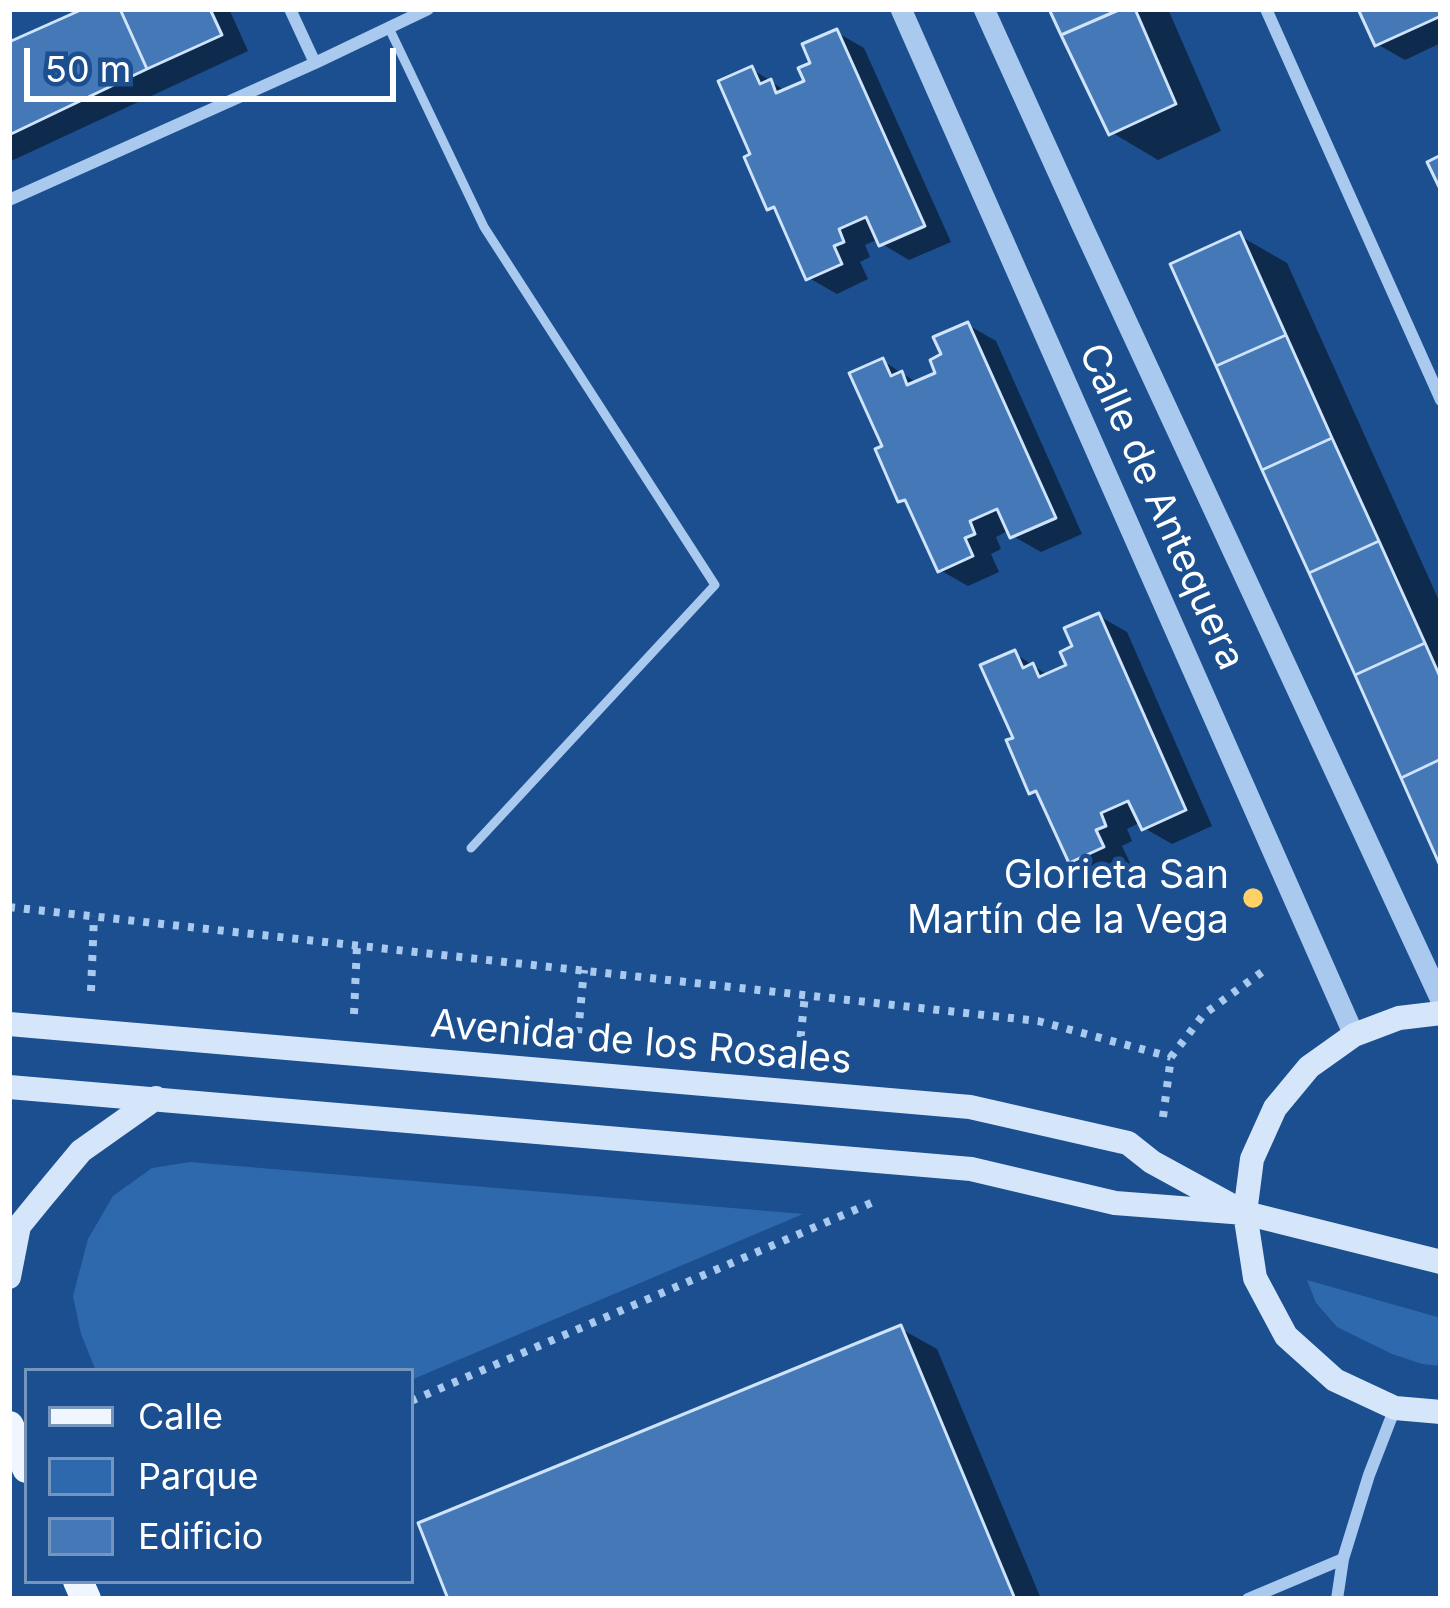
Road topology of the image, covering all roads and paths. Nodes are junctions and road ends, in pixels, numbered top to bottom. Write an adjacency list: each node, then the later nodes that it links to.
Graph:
1 (290, 9): 7 (street)
2 (428, 9): 6 (street)
3 (901, 9): 23 (street, Calle de Antequera)
4 (984, 9): 18 (street, Calle de Antequera)
5 (1266, 9): 9 (street)
6 (389, 28): 7 (street); 10 (lane)
7 (315, 63): 8 (street)
8 (9, 200)
9 (1441, 400)
10 (471, 848)
11 (9, 907): 12 (path)
12 (94, 916): 13 (path); 16 (path)
13 (358, 945): 15 (path); 20 (path)
14 (1269, 968): 25 (path)
15 (584, 970): 17 (path); 22 (path)
16 (91, 991)
17 (806, 995): 24 (path); 25 (path)
18 (1441, 1000)
19 (1441, 1013): 23 (main road)
20 (354, 1014)
21 (9, 1024): 30 (main road, Avenida de los Rosales)
22 (578, 1033)
23 (1354, 1035): 30 (main road)
24 (799, 1052)
25 (1171, 1057): 28 (path)
26 (9, 1087): 27 (main road, Avenida de los Rosales)
27 (156, 1098): 30 (main road, Avenida de los Rosales); 32 (main road)
28 (1162, 1118)
29 (885, 1196): 33 (path)
30 (1245, 1213): 31 (main road, Avenida de los Rosales); 34 (main road)
31 (1441, 1262)
32 (9, 1277)
33 (414, 1401)
34 (1394, 1408): 35 (main road); 38 (street)
35 (1441, 1412)
36 (9, 1426): 37 (main road)
37 (24, 1461)
38 (1343, 1559): 39 (street); 40 (street)
39 (1248, 1599)
40 (1337, 1599)

